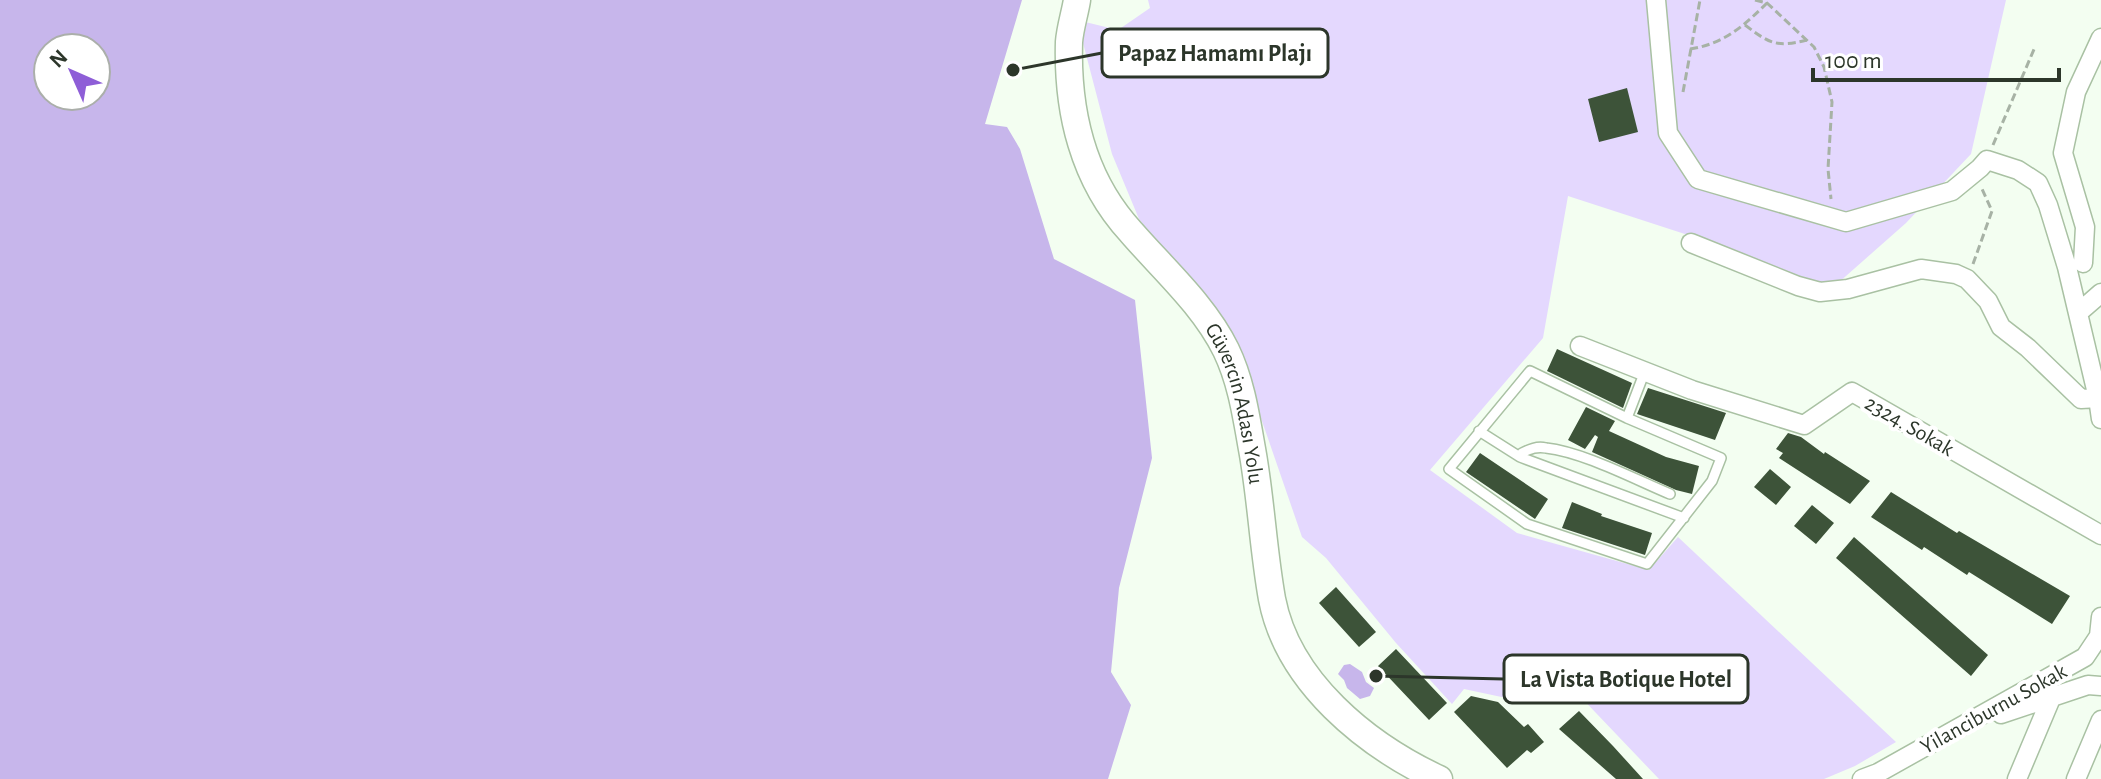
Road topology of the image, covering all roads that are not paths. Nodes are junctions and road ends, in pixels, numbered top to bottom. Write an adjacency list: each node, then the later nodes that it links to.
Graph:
1 (1077, 0): 25 (main road, Güvercin Adası Yolu)
2 (1656, 0): 5 (street)
3 (2101, 38): 5 (street)
4 (1691, 243): 10 (street)
5 (2084, 263): 7 (street)
6 (2101, 293): 7 (street)
7 (2078, 313): 10 (street)
8 (1580, 346): 9 (street, 2324. Sokak)
9 (1645, 371): 11 (lane); 17 (street, 2324. Sokak)
10 (2100, 398): 12 (street)
11 (1627, 418): 13 (lane); 16 (lane)
12 (2101, 419)
13 (1479, 431): 14 (lane); 16 (lane)
14 (1520, 457): 15 (lane); 16 (lane)
15 (1670, 494)
16 (1684, 518)
17 (2101, 535)
18 (2101, 617): 19 (street, Yilanciburnu Sokak)
19 (2093, 657): 23 (street, Yilanciburnu Sokak)
20 (2101, 686): 21 (street)
21 (2052, 696): 23 (street); 26 (street)
22 (2101, 720): 27 (street)
23 (1953, 731): 24 (street, Yilanciburnu Sokak)
24 (1874, 777)
25 (1439, 779)
26 (2017, 779)
27 (2076, 779)

